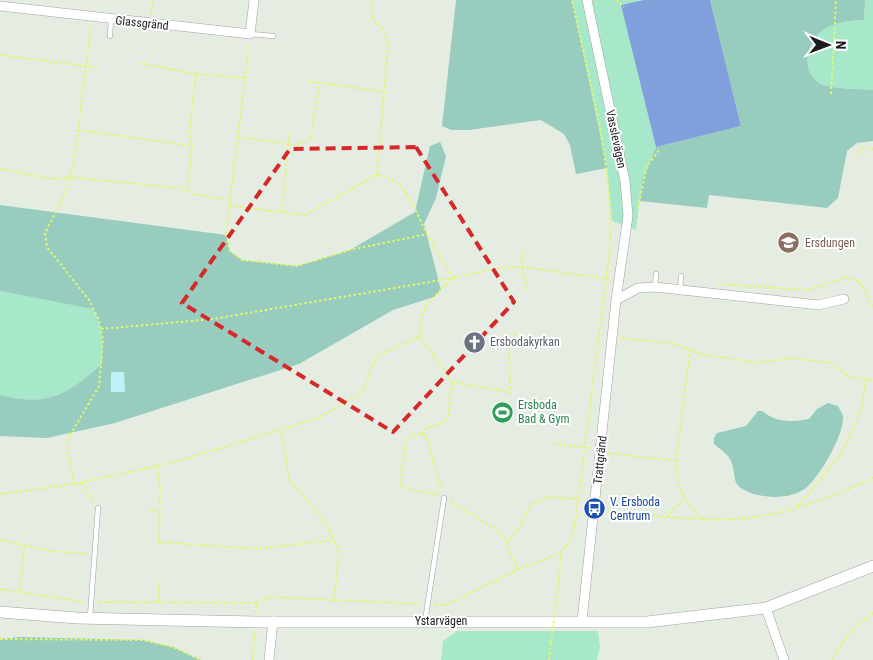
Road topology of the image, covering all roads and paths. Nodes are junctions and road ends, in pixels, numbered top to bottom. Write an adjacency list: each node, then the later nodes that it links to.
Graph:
1 (153, 0): 12 (path)
2 (254, 0): 13 (street)
3 (371, 0): 24 (path)
4 (572, 0): 46 (path)
5 (587, 0): 47 (street, Vasslevägen)
6 (616, 0): 9 (path)
7 (836, 0): 25 (path)
8 (0, 6): 10 (street, Glassgränd)
9 (624, 7)
10 (92, 17): 11 (street, Glassgränd); 18 (path)
11 (111, 20): 12 (street, Glassgränd); 14 (lane)
12 (150, 24): 13 (street, Glassgränd)
13 (250, 34): 15 (lane); 21 (path)
14 (110, 36)
15 (273, 36)
16 (0, 55): 18 (path)
17 (139, 63): 20 (path)
18 (86, 66): 19 (path); 26 (path)
19 (100, 68)
20 (196, 74): 21 (path); 30 (path)
21 (245, 78): 28 (path)
22 (308, 81): 23 (path)
23 (319, 84): 24 (path); 29 (path)
24 (384, 92): 34 (path)
25 (831, 94)
26 (78, 130): 30 (path); 35 (path)
27 (289, 134): 29 (path)
28 (238, 137): 29 (path); 37 (path)
29 (288, 144): 39 (path)
30 (192, 146): 36 (path)
31 (873, 149): 32 (path)
32 (855, 158)
33 (0, 169): 35 (path)
34 (377, 176): 39 (path); 40 (path)
35 (70, 177): 36 (path); 55 (path)
36 (187, 189): 37 (path)
37 (230, 200): 38 (path)
38 (230, 206): 39 (path); 40 (path)
39 (282, 212)
40 (427, 234): 45 (path)
41 (522, 252): 42 (path)
42 (522, 268): 45 (path); 46 (path); 50 (path)
43 (656, 274): 49 (lane)
44 (681, 276): 51 (lane)
45 (453, 278): 55 (path); 57 (path)
46 (606, 279): 47 (path); 66 (path)
47 (619, 280): 53 (street, Trattgränd)
48 (714, 284): 54 (path)
49 (655, 287): 51 (street); 53 (street)
50 (527, 289)
51 (680, 290): 52 (street)
52 (844, 299)
53 (616, 300): 58 (street, Trattgränd)
54 (873, 308)
55 (101, 329): 72 (path)
56 (516, 332): 62 (path)
57 (420, 336): 62 (path); 63 (path)
58 (612, 336): 59 (path); 67 (street, Trattgränd)
59 (690, 350): 60 (path); 68 (path)
60 (866, 379): 61 (path); 79 (path)
61 (873, 380)
62 (452, 382): 64 (path)
63 (280, 432): 69 (path); 87 (path)
64 (422, 434)
65 (554, 444): 66 (path)
66 (585, 448): 73 (path)
67 (601, 452): 68 (path); 81 (street, Trattgränd)
68 (676, 461): 78 (path)
69 (156, 466): 71 (path); 83 (path)
70 (873, 478): 79 (path)
71 (82, 483): 72 (path); 80 (path)
72 (74, 484): 75 (path)
73 (580, 490): 74 (path); 77 (path)
74 (586, 491)
75 (0, 494)
76 (444, 498): 102 (lane)
77 (579, 499): 89 (path); 93 (path)
78 (684, 499): 84 (path); 85 (path)
79 (797, 507): 85 (path)
80 (98, 508): 92 (lane)
81 (594, 509): 84 (path); 108 (street, Trattgränd)
82 (148, 510): 83 (path)
83 (160, 511): 88 (path)
84 (667, 517): 85 (path)
85 (704, 519)
86 (0, 540): 90 (path)
87 (334, 540): 88 (path); 100 (path)
88 (160, 542): 91 (path)
89 (507, 543)
90 (24, 545): 92 (path); 97 (path)
91 (159, 546)
92 (95, 554): 98 (lane)
93 (561, 554): 102 (path); 115 (path, bridge)
94 (873, 566): 103 (street, Ystarvägen)
95 (159, 581): 99 (path)
96 (0, 589): 97 (path)
97 (20, 591): 98 (path)
98 (90, 602): 99 (path); 106 (lane)
99 (159, 602): 101 (path)
100 (334, 602): 101 (path); 102 (path)
101 (256, 603): 109 (path)
102 (427, 604): 107 (lane)
103 (766, 608): 108 (street, Ystarvägen); 116 (street)
104 (0, 612): 106 (street, Ystarvägen)
105 (873, 613): 117 (path)
106 (90, 618): 109 (street, Ystarvägen)
107 (425, 620): 108 (street, Ystarvägen); 110 (street, Ystarvägen)
108 (582, 620)
109 (256, 622): 110 (street, Ystarvägen); 113 (path)
110 (273, 622): 114 (street)
111 (0, 639): 112 (path)
112 (201, 660)
113 (252, 660)
114 (269, 660)
115 (548, 660)
116 (784, 660)
117 (833, 660)

